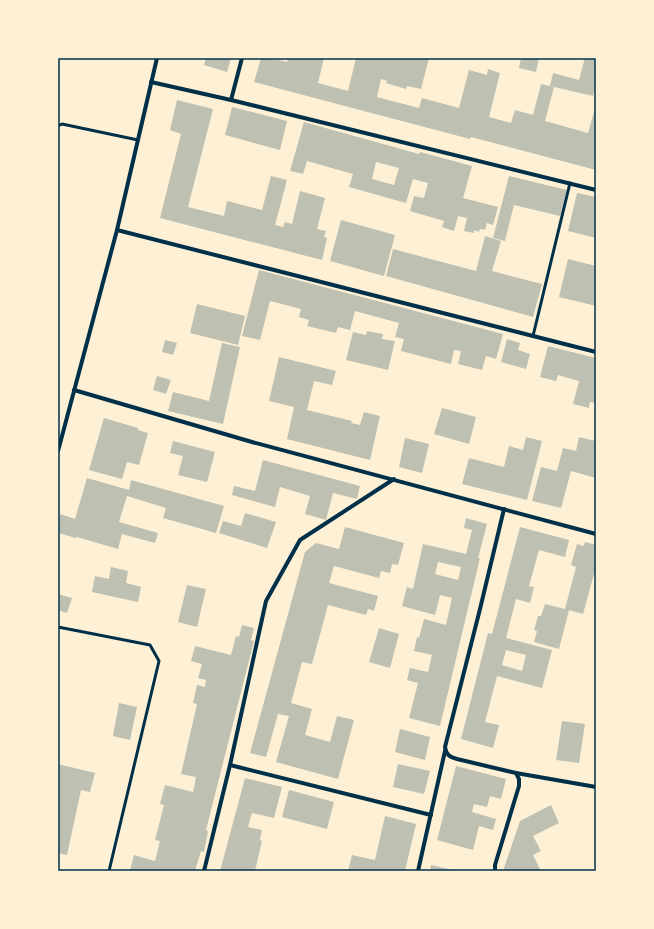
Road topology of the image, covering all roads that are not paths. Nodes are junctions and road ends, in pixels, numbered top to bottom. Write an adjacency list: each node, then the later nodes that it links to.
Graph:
1 (157, 58): 3 (street)
2 (242, 58): 4 (street)
3 (151, 82): 4 (street); 6 (street)
4 (231, 100): 7 (street)
5 (58, 126): 6 (lane)
6 (138, 140): 9 (street)
7 (570, 183): 8 (street); 10 (lane)
8 (596, 190)
9 (117, 230): 10 (street); 12 (street)
10 (533, 336): 11 (street)
11 (596, 352)
12 (74, 390): 13 (street); 14 (street)
13 (58, 451)
14 (394, 479): 15 (street); 19 (street)
15 (504, 509): 16 (street); 18 (street)
16 (596, 534)
17 (58, 627): 23 (lane)
18 (445, 751): 20 (street); 22 (street)
19 (230, 765): 22 (street); 24 (street)
20 (516, 773): 21 (street); 26 (street)
21 (596, 787)
22 (431, 815): 25 (street)
23 (109, 871)
24 (204, 871)
25 (418, 871)
26 (495, 871)

